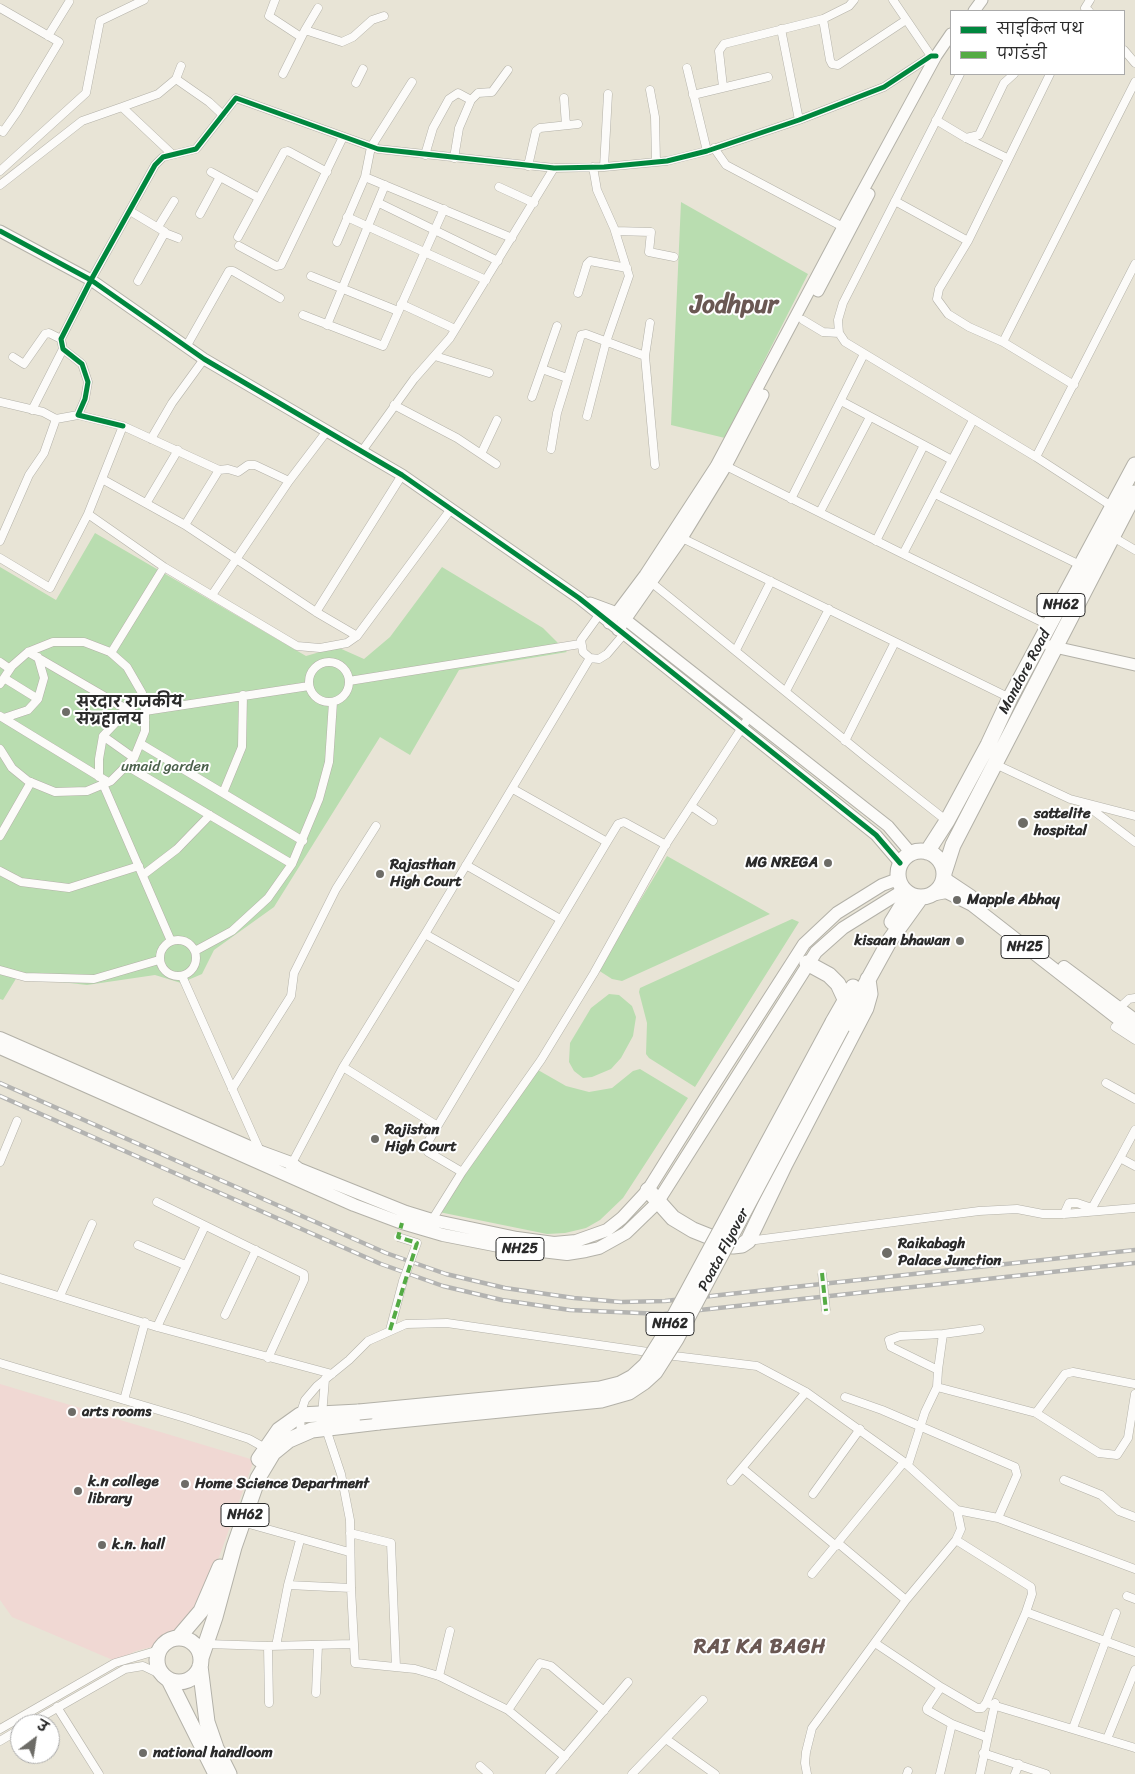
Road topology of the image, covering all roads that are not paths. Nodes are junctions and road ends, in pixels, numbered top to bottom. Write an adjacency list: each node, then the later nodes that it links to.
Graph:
1 (144, 0): 60 (street)
2 (274, 0): 14 (street)
3 (854, 0): 11 (street)
4 (893, 0): 12 (street)
5 (1090, 0): 9 (street)
6 (69, 2): 16 (street)
7 (0, 8): 16 (street)
8 (318, 8): 14 (street)
9 (1086, 10)
10 (384, 16): 14 (street)
11 (823, 19): 12 (street); 13 (street)
12 (906, 20): 19 (street)
13 (781, 29): 34 (street); 42 (street)
14 (303, 33): 25 (street)
15 (950, 35): 19 (street)
16 (48, 36): 46 (street)
17 (950, 48): 104 (street)
18 (1125, 51): 20 (street)
19 (934, 56): 42 (street); 79 (street)
20 (1135, 63)
21 (181, 66): 30 (street)
22 (363, 68): 33 (street)
23 (687, 68): 37 (street)
24 (508, 70): 39 (street)
25 (283, 74)
26 (959, 75): 43 (street)
27 (1013, 75): 48 (street)
28 (1049, 75): 54 (street)
29 (768, 78): 34 (street)
30 (176, 79): 40 (street); 41 (street)
31 (412, 82): 49 (street)
32 (1135, 82): 112 (street)
33 (356, 83)
34 (723, 88): 37 (street)
35 (650, 90): 55 (street)
36 (608, 94): 58 (street)
37 (693, 95): 50 (street)
38 (564, 98): 45 (street)
39 (471, 100): 52 (street); 53 (street)
40 (122, 107): 51 (street); 65 (street)
41 (223, 115): 47 (street); 51 (street)
42 (799, 120): 50 (street)
43 (936, 120): 48 (street); 70 (street)
44 (578, 124): 45 (street)
45 (566, 125): 56 (street)
46 (0, 130)
47 (343, 137): 49 (street); 62 (street)
48 (966, 138): 54 (street)
49 (371, 147): 52 (street); 64 (street)
50 (711, 150): 55 (street); 79 (street)
51 (172, 154): 74 (street)
52 (425, 154): 53 (street)
53 (454, 158): 56 (street)
54 (1007, 158): 87 (street)
55 (656, 162): 58 (street)
56 (528, 166): 59 (street)
57 (593, 167): 58 (street); 59 (street); 82 (street)
58 (604, 167)
59 (554, 168): 72 (street)
60 (0, 171)
61 (211, 172): 63 (street)
62 (327, 172): 68 (street); 89 (street)
63 (220, 177): 68 (street); 75 (street)
64 (365, 177): 66 (street); 76 (street)
65 (0, 185)
66 (385, 185): 71 (street); 73 (street)
67 (499, 187): 72 (street)
68 (259, 198): 84 (street)
69 (174, 201): 77 (street)
70 (895, 201): 87 (street); 109 (street)
71 (379, 203): 78 (street); 80 (street)
72 (534, 203): 86 (street)
73 (444, 209): 80 (street); 86 (street)
74 (130, 211): 77 (street); 96 (street)
75 (200, 214)
76 (347, 218): 78 (street); 88 (street)
77 (158, 226): 83 (street)
78 (370, 226): 90 (street); 99 (street)
79 (843, 227): 178 (street)
80 (435, 229): 90 (street); 92 (street)
81 (0, 231): 96 (street)
82 (615, 231): 91 (street); 94 (street)
83 (165, 233): 85 (street); 98 (street)
84 (238, 237)
85 (178, 238)
86 (512, 238): 92 (street)
87 (968, 241): 112 (street)
88 (337, 242)
89 (239, 246)
90 (425, 252): 97 (street); 102 (street)
91 (674, 258)
92 (498, 261): 97 (street)
93 (1135, 264): 123 (street)
94 (627, 268): 100 (street); 111 (street)
95 (312, 276): 99 (street)
96 (91, 280): 110 (street); 113 (street)
97 (486, 280): 108 (street)
98 (138, 281)
99 (344, 289): 102 (street); 106 (street)
100 (578, 293)
101 (280, 298): 113 (street)
102 (400, 308): 106 (street); 108 (street)
103 (303, 315): 106 (street)
104 (803, 320): 109 (street); 148 (street)
105 (650, 323): 117 (street)
106 (328, 325)
107 (557, 326): 120 (street)
108 (456, 329): 116 (street)
109 (839, 333): 115 (street)
110 (61, 339): 114 (street); 118 (street)
111 (606, 342): 117 (street); 122 (street); 130 (street)
112 (1003, 342): 123 (street)
113 (186, 347): 119 (street)
114 (63, 349): 128 (street); 129 (street)
115 (864, 354): 125 (street); 134 (street)
116 (435, 356): 121 (street); 127 (street)
117 (645, 356): 146 (street)
118 (13, 357)
119 (204, 358): 136 (street); 137 (street)
120 (542, 369): 122 (street); 124 (street)
121 (488, 373)
122 (568, 378): 139 (street)
123 (1074, 385): 143 (street)
124 (532, 397)
125 (840, 401): 131 (street); 154 (street)
126 (0, 402): 128 (street)
127 (394, 405): 141 (street); 142 (street)
128 (32, 410): 132 (street)
129 (78, 415): 132 (street); 135 (street)
130 (587, 416)
131 (870, 416): 138 (street); 159 (street)
132 (56, 419): 164 (street)
133 (497, 420): 142 (street)
134 (973, 420): 143 (street); 144 (street)
135 (123, 426): 137 (street); 151 (street)
136 (327, 431): 141 (street); 152 (street)
137 (151, 439): 140 (street)
138 (924, 445): 144 (street); 165 (street)
139 (551, 449)
140 (178, 450): 149 (street); 156 (street)
141 (362, 451): 150 (street)
142 (481, 454): 145 (street)
143 (1036, 457): 157 (street)
144 (952, 460): 153 (street)
145 (496, 464)
146 (655, 465)
147 (1135, 465): 157 (highway, Mandore Road / NH62)
148 (726, 466): 154 (street); 163 (street)
149 (219, 470): 152 (street); 161 (street)
150 (402, 475): 158 (street); 177 (street)
151 (102, 479): 156 (street); 160 (street)
152 (289, 481): 169 (street)
153 (935, 494): 167 (street); 170 (street)
154 (791, 498): 159 (street)
155 (1134, 499): 162 (highway, Mandore Road / NH62)
156 (147, 502): 161 (street)
157 (1114, 507): 170 (highway, Mandore Road / NH62)
158 (451, 509): 175 (street); 183 (street)
159 (820, 512): 165 (street)
160 (88, 514): 168 (street); 171 (street)
161 (186, 526): 169 (street)
162 (1112, 537): 166 (street); 186 (highway, Mandore Road / NH62)
163 (682, 538): 172 (street); 173 (street)
164 (0, 541)
165 (876, 541): 167 (street)
166 (1135, 550)
167 (903, 554): 181 (street)
168 (0, 558)
169 (236, 559): 174 (street); 177 (street)
170 (1082, 566): 181 (highway, Mandore Road / NH62)
171 (164, 567): 174 (street); 189 (street)
172 (771, 581): 176 (street); 187 (street)
173 (652, 583): 180 (street); 187 (street)
174 (212, 595): 183 (street)
175 (579, 598): 178 (street); 179 (street)
176 (829, 610): 184 (street); 198 (street)
177 (316, 612): 183 (street)
178 (616, 613): 180 (street); 182 (street)
179 (599, 615): 182 (street); 185 (street)
180 (626, 620): 182 (street); 206 (street)
181 (1050, 626): 186 (highway, Mandore Road / NH62)
182 (617, 629): 191 (street); 208 (street)
183 (357, 636)
184 (895, 642): 200 (street); 210 (street)
185 (580, 644): 191 (street); 195 (street)
186 (1048, 645): 193 (street); 200 (highway, Mandore Road / NH62); 214 (highway, Mandore Road / NH62)
187 (736, 650): 198 (street)
188 (28, 652): 189 (street); 190 (street); 194 (street)
189 (111, 653): 203 (street)
190 (38, 657): 201 (street); 204 (street)
191 (590, 658): 218 (street)
192 (0, 662): 194 (street)
193 (1135, 665)
194 (10, 669): 196 (street)
195 (349, 680): 197 (street); 202 (street)
196 (2, 681): 201 (street)
197 (309, 686): 199 (street); 202 (street)
198 (786, 691): 210 (street)
199 (243, 695): 203 (street); 219 (street)
200 (1010, 698): 225 (highway, Mandore Road / NH62)
201 (38, 699): 205 (street)
202 (333, 702): 228 (street)
203 (145, 711): 207 (street)
204 (132, 712): 207 (street); 209 (street)
205 (2, 717): 216 (street)
206 (749, 717): 208 (street); 233 (street)
207 (145, 720): 211 (street)
208 (742, 728): 221 (street); 233 (street)
209 (103, 736): 213 (street); 216 (street)
210 (845, 741): 225 (street)
211 (141, 744): 213 (street); 219 (street)
212 (0, 749): 217 (street)
213 (134, 758): 215 (street)
214 (995, 764): 220 (street); 239 (highway, Mandore Road / NH62)
215 (127, 766): 216 (street); 222 (street)
216 (104, 781): 217 (street); 236 (street)
217 (31, 782): 227 (street)
218 (513, 788): 229 (street); 235 (street)
219 (223, 793): 228 (street)
220 (1082, 802): 223 (street); 230 (street)
221 (691, 806): 224 (street); 231 (street)
222 (210, 815): 234 (street); 238 (street)
223 (1135, 816)
224 (713, 821)
225 (947, 821): 232 (highway, Mandore Road / NH62)
226 (376, 826): 262 (street)
227 (0, 836)
228 (303, 841): 234 (street)
229 (606, 842): 231 (street); 241 (street)
230 (1135, 842)
231 (666, 845): 275 (street)
232 (927, 852): 233 (highway); 239 (highway)
233 (906, 858): 240 (highway, NH62)
234 (292, 864): 244 (street)
235 (466, 865): 241 (street); 242 (street)
236 (139, 866): 237 (street); 238 (street)
237 (0, 872)
238 (143, 875): 243 (street)
239 (944, 876): 240 (highway, NH62); 253 (main road, NH25)
240 (913, 891): 246 (main road, NH25); 249 (highway, NH62); 252 (highway, NH62); 253 (main road, NH25); 263 (main road, NH25)
241 (560, 919): 250 (street)
242 (425, 934): 250 (street); 260 (street)
243 (171, 941): 244 (street); 245 (street)
244 (195, 951): 248 (street)
245 (160, 960): 247 (street); 248 (street)
246 (808, 963): 252 (highway); 264 (main road, NH25)
247 (0, 970)
248 (182, 976): 262 (street)
249 (868, 979): 255 (highway, Poata Flyover / NH62); 284 (highway)
250 (519, 987): 267 (street)
251 (1135, 998): 253 (street)
252 (845, 999): 255 (highway, Poata Flyover / NH62)
253 (1116, 1017): 254 (main road, NH25); 256 (main road, NH25); 258 (street)
254 (1135, 1020)
255 (838, 1025): 309 (highway, Poata Flyover / NH62, bridge); 312 (highway, Poata Flyover / NH62, bridge)
256 (1135, 1032)
257 (0, 1038): 270 (main road, NH25)
258 (1135, 1040)
259 (0, 1048): 274 (main road, NH25)
260 (343, 1067): 267 (street); 274 (street)
261 (1106, 1082): 265 (street)
262 (232, 1089): 270 (street)
263 (710, 1089): 264 (main road); 276 (main road, NH25)
264 (723, 1097): 276 (main road, NH25)
265 (1135, 1099)
266 (17, 1122): 269 (street)
267 (436, 1125): 275 (street)
268 (1135, 1130): 271 (street)
269 (3, 1144): 272 (street)
270 (261, 1152): 274 (main road, NH25)
271 (1120, 1158): 273 (street); 279 (street)
272 (0, 1162)
273 (1135, 1166)
274 (289, 1168): 280 (main road, NH25); 281 (main road, NH25)
275 (462, 1172): 280 (street)
276 (653, 1197): 280 (main road, NH25); 281 (main road, NH25); 284 (highway)
277 (157, 1202): 283 (street)
278 (1135, 1208): 279 (street)
279 (1064, 1214): 284 (street)
280 (432, 1220)
281 (402, 1223): 296 (street, bridge)
282 (92, 1224): 290 (street)
283 (205, 1226): 286 (street); 287 (street)
284 (748, 1241)
285 (138, 1245): 287 (street)
286 (256, 1250): 292 (street); 298 (street)
287 (185, 1266): 294 (street)
288 (822, 1273): 291 (street, bridge)
289 (0, 1278): 290 (street)
290 (60, 1296): 293 (street)
291 (826, 1311)
292 (224, 1315)
293 (145, 1322): 294 (street); 308 (street)
294 (157, 1327): 298 (street)
295 (980, 1329): 297 (street)
296 (390, 1330): 301 (street); 305 (street)
297 (943, 1334): 300 (street); 300 (street)
298 (268, 1358): 301 (street)
299 (0, 1363): 308 (street)
300 (938, 1370): 304 (street)
301 (332, 1374): 302 (street)
302 (325, 1379): 309 (street); 311 (street)
303 (1135, 1384): 310 (street)
304 (937, 1387): 310 (street); 313 (street)
305 (806, 1392): 314 (street); 318 (street)
306 (1135, 1394): 310 (street)
307 (845, 1398): 313 (street)
308 (124, 1400): 316 (street)
309 (322, 1413): 311 (highway, NH62); 312 (street)
310 (1036, 1413)
311 (300, 1415): 315 (street); 316 (highway, NH62)
312 (325, 1428): 315 (highway, NH62); 326 (street)
313 (920, 1428): 317 (street); 324 (street)
314 (860, 1429): 317 (street); 321 (street)
315 (301, 1434): 316 (highway, NH62)
316 (269, 1450): 325 (highway, NH62); 339 (highway, NH62)
317 (906, 1464): 322 (street); 329 (street)
318 (742, 1468): 320 (street); 329 (street)
319 (1064, 1480): 323 (street)
320 (732, 1481)
321 (813, 1494)
322 (957, 1510): 324 (street); 328 (street)
323 (1135, 1517)
324 (998, 1518): 331 (street)
325 (242, 1522): 327 (street); 348 (highway, NH62)
326 (350, 1533): 330 (street); 349 (street)
327 (300, 1540): 330 (street); 333 (street)
328 (956, 1540): 335 (street); 336 (street)
329 (837, 1544): 332 (street); 335 (street)
330 (349, 1552): 334 (street)
331 (1135, 1569)
332 (812, 1574)
333 (288, 1585): 334 (street); 345 (street)
334 (350, 1588): 342 (street)
335 (906, 1600): 341 (street)
336 (1026, 1612): 340 (street); 357 (street)
337 (1116, 1613): 340 (street)
338 (450, 1631): 351 (street)
339 (178, 1638): 346 (highway, NH62); 348 (highway)
340 (1105, 1640): 347 (street); 365 (street)
341 (875, 1643): 354 (street); 382 (street)
342 (353, 1644): 343 (street); 349 (street)
343 (318, 1645): 345 (street); 355 (street)
344 (268, 1646): 345 (street); 348 (street); 358 (street)
345 (276, 1646)
346 (159, 1650): 352 (highway); 366 (street)
347 (1135, 1652)
348 (203, 1656): 352 (highway); 377 (highway, NH62)
349 (396, 1667): 351 (street)
350 (1135, 1670): 369 (street)
351 (439, 1676): 361 (street)
352 (166, 1678): 360 (street); 376 (highway)
353 (628, 1682): 362 (street)
354 (941, 1687): 357 (street); 364 (street)
355 (316, 1693)
356 (703, 1700): 368 (street)
357 (986, 1702): 359 (street)
358 (268, 1703)
359 (995, 1703): 365 (street); 367 (street)
360 (57, 1707): 363 (street); 375 (street)
361 (508, 1710): 362 (street); 372 (street)
362 (604, 1711): 372 (street)
363 (45, 1714)
364 (952, 1724): 367 (street); 383 (street)
365 (1073, 1728): 369 (street)
366 (0, 1729)
367 (986, 1737): 371 (street)
368 (666, 1739): 380 (street); 381 (street)
369 (1107, 1739): 370 (street)
370 (1135, 1748)
371 (983, 1753): 373 (street); 384 (street)
372 (564, 1757): 379 (street)
373 (1019, 1764): 385 (street); 386 (street)
374 (480, 1766): 378 (street)
375 (99, 1774)
376 (216, 1774)
377 (229, 1774)
378 (489, 1774)
379 (550, 1774)
380 (632, 1774)
381 (715, 1774)
382 (807, 1774)
383 (940, 1774)
384 (980, 1774)
385 (1015, 1774)
386 (1046, 1774)

